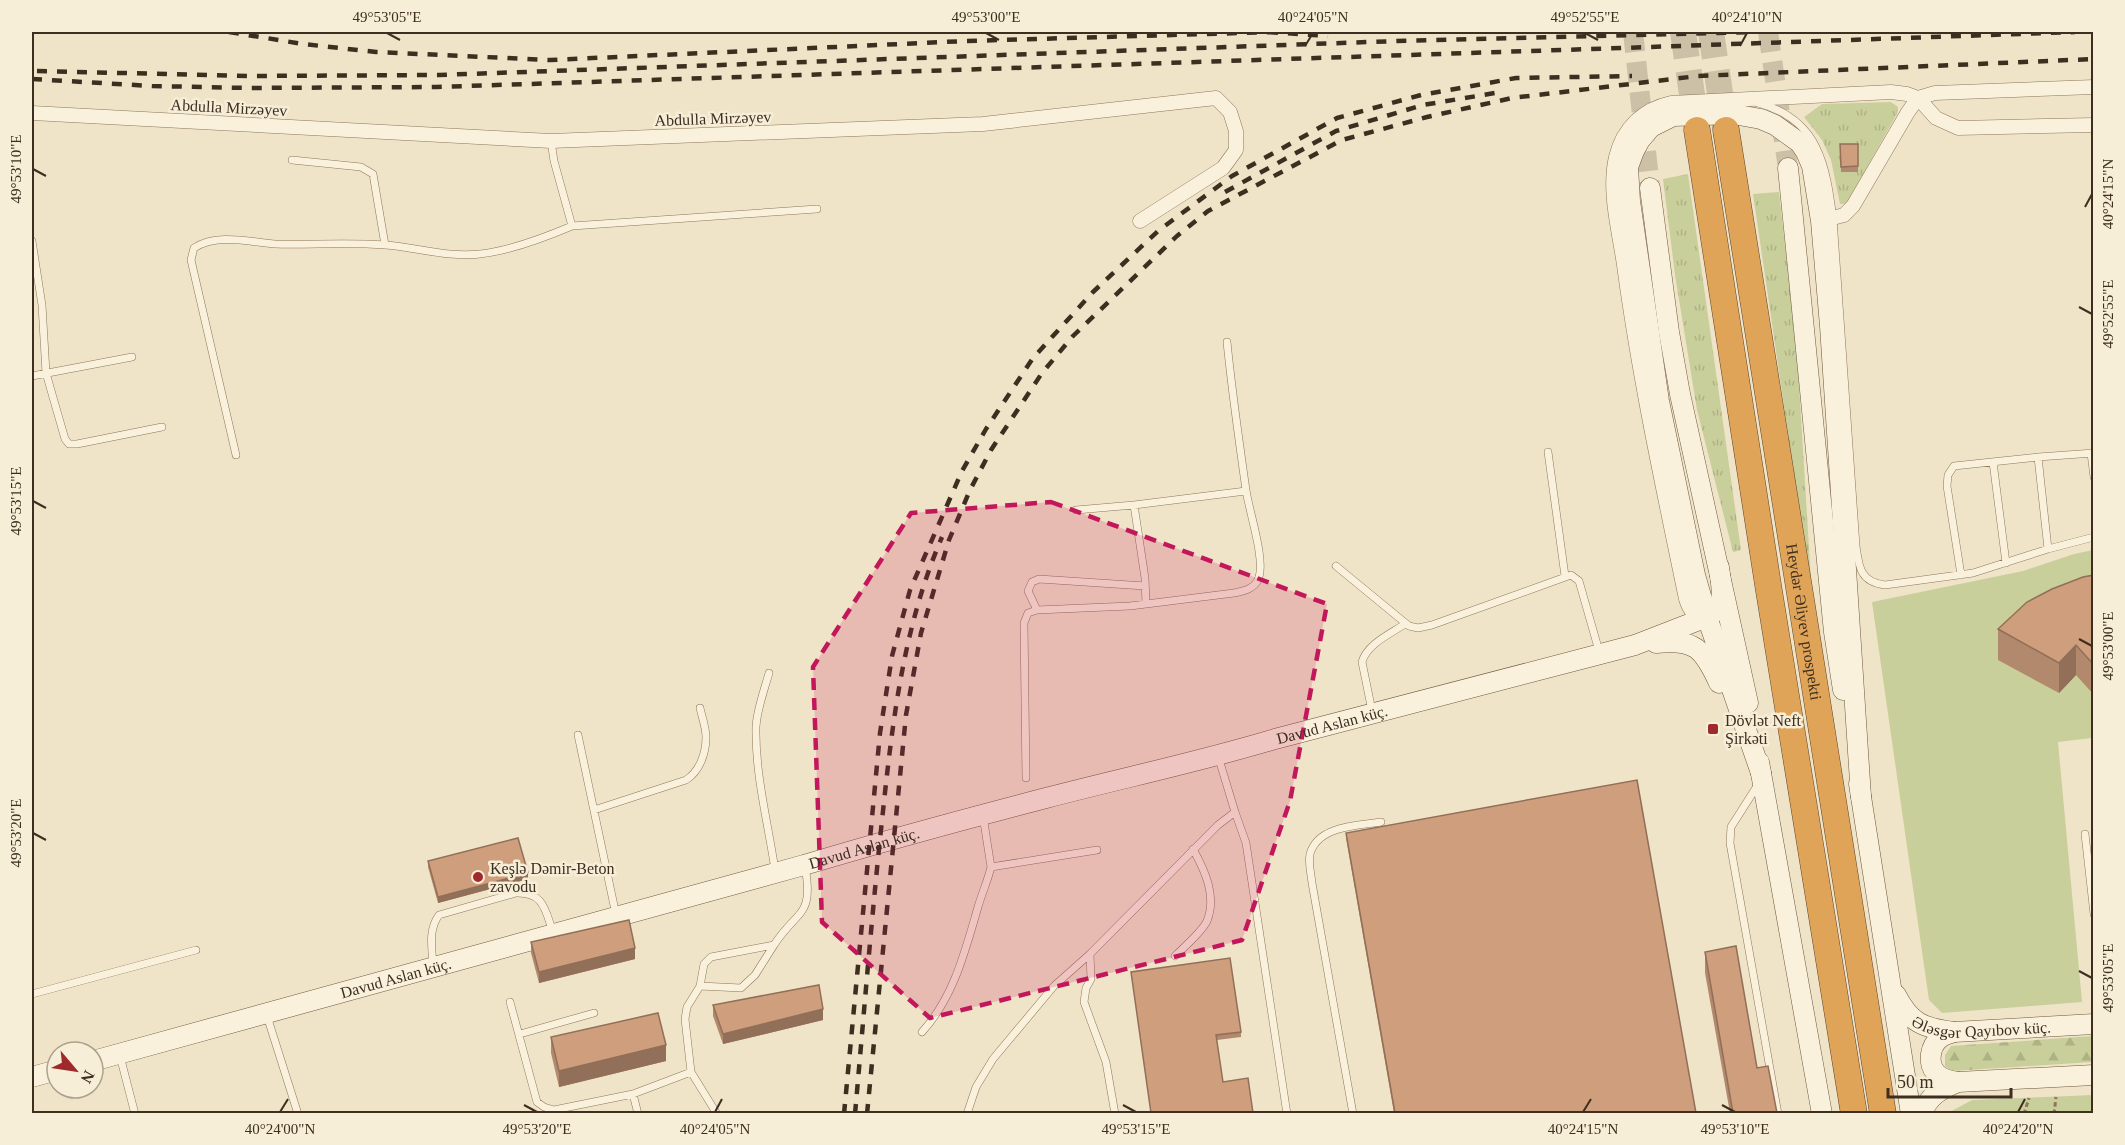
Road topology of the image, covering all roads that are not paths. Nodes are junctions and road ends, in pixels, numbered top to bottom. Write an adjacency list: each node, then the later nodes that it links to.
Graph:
1 (2094, 87): 2 (street)
2 (1918, 98): 3 (street); 5 (street); 13 (street)
3 (1741, 100): 13 (lane); 42 (street)
4 (32, 113): 8 (street, Abdulla Mirzəyev)
5 (2094, 125)
6 (1697, 130): 98 (highway, Heydər Əliyev prospekti)
7 (1726, 130): 99 (highway, Heydər Əliyev prospekti)
8 (551, 141): 14 (street, Abdulla Mirzəyev); 15 (lane)
9 (292, 160): 17 (lane)
10 (1788, 168): 53 (main road)
11 (1650, 188): 36 (main road)
12 (817, 209): 15 (lane)
13 (1827, 220): 37 (lane); 42 (main road); 53 (main road)
14 (1140, 221)
15 (572, 226): 17 (lane)
16 (32, 241): 20 (lane)
17 (385, 245): 25 (lane)
18 (1227, 342): 29 (lane)
19 (132, 357): 20 (lane)
20 (46, 373): 21 (lane); 22 (lane)
21 (32, 376)
22 (162, 427)
23 (1548, 452): 38 (lane)
24 (2092, 453): 26 (lane); 28 (lane)
25 (236, 455)
26 (2038, 457): 27 (lane); 33 (lane)
27 (1993, 462): 34 (lane); 37 (lane)
28 (2094, 477)
29 (1246, 491): 30 (lane); 40 (lane)
30 (1134, 505): 31 (lane); 39 (lane)
31 (1076, 510)
32 (2094, 537): 33 (lane)
33 (2048, 549): 34 (lane)
34 (2006, 563): 37 (lane)
35 (1336, 566): 43 (lane)
36 (1719, 567): 42 (main road); 51 (main road)
37 (1961, 575)
38 (1564, 576): 43 (lane); 45 (lane)
39 (1144, 586): 40 (lane); 41 (lane)
40 (1146, 604): 41 (lane)
41 (1037, 610): 52 (lane)
42 (1707, 617): 44 (main road); 51 (main road)
43 (1406, 624): 48 (lane)
44 (1635, 645): 45 (main road, Davud Aslan küç.); 51 (main road)
45 (1599, 654): 48 (main road, Davud Aslan küç.)
46 (769, 673): 63 (lane)
47 (700, 708): 54 (lane)
48 (1372, 714): 50 (main road, Davud Aslan küç.)
49 (578, 735): 54 (lane)
50 (1218, 756): 55 (lane); 56 (main road, Davud Aslan küç.)
51 (1762, 775): 96 (lane); 97 (main road)
52 (1026, 778)
53 (1861, 797): 73 (main road)
54 (594, 810): 65 (lane)
55 (1235, 812): 59 (lane); 94 (lane)
56 (983, 816): 61 (main road, Davud Aslan küç.); 62 (lane)
57 (1381, 822): 95 (lane)
58 (2085, 834): 64 (lane)
59 (1193, 849): 69 (lane); 70 (lane)
60 (1097, 850): 62 (lane)
61 (804, 865): 63 (main road, Davud Aslan küç.); 67 (lane)
62 (991, 867): 79 (lane)
63 (775, 872): 65 (main road, Davud Aslan küç.)
64 (2094, 914)
65 (617, 917): 66 (main road, Davud Aslan küç.)
66 (554, 934): 71 (main road, Davud Aslan küç.); 71 (lane)
67 (774, 945): 72 (lane); 72 (lane)
68 (196, 950): 74 (lane)
69 (1090, 954): 92 (lane); 93 (lane)
70 (1176, 956)
71 (433, 968): 76 (main road, Davud Aslan küç.)
72 (700, 986): 84 (lane)
73 (1891, 986): 80 (main road, Ələsgər Qayıbov küç.); 100 (main road)
74 (32, 994)
75 (510, 1002): 81 (lane)
76 (266, 1013): 82 (main road, Davud Aslan küç.); 89 (lane)
77 (594, 1013): 81 (lane)
78 (2094, 1024): 80 (main road, Ələsgər Qayıbov küç.)
79 (922, 1032)
80 (1953, 1032): 86 (main road)
81 (520, 1034): 87 (lane)
82 (119, 1054): 83 (main road, Davud Aslan küç.); 88 (lane)
83 (105, 1058)
84 (691, 1072): 87 (lane); 91 (lane)
85 (2094, 1075): 86 (main road)
86 (1958, 1082): 101 (main road)
87 (633, 1094): 90 (lane)
88 (135, 1113)
89 (298, 1113)
90 (638, 1113)
91 (717, 1113)
92 (967, 1113)
93 (1115, 1113)
94 (1287, 1113)
95 (1353, 1113)
96 (1778, 1113)
97 (1822, 1113)
98 (1854, 1113)
99 (1884, 1113)
100 (1911, 1113)
101 (1922, 1113)

